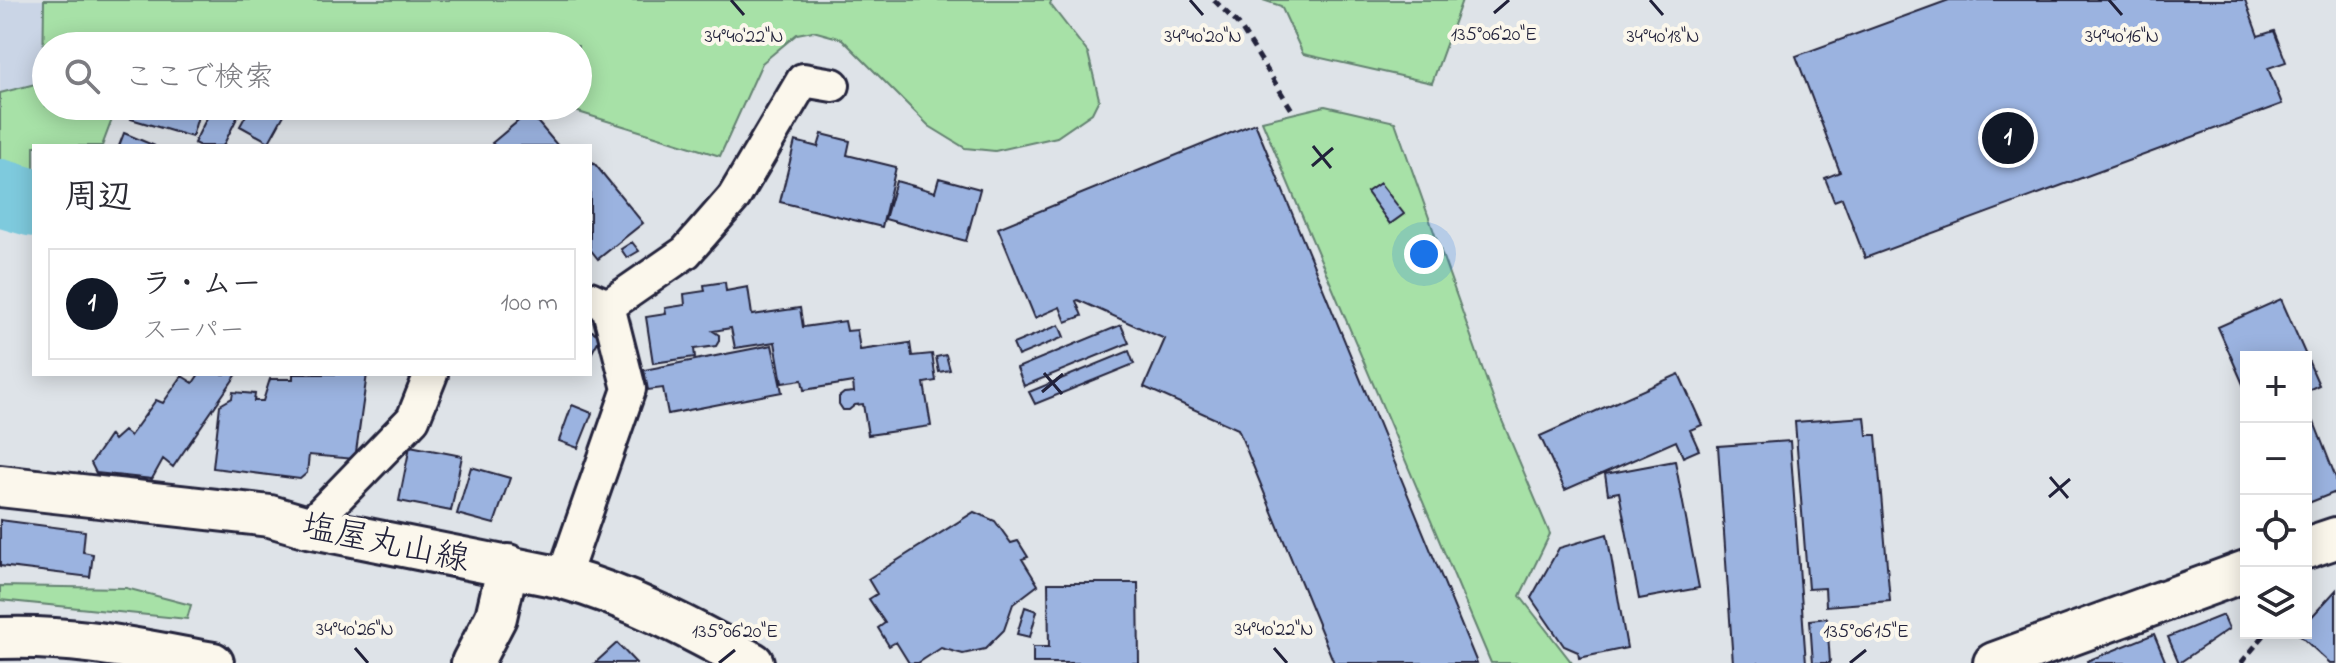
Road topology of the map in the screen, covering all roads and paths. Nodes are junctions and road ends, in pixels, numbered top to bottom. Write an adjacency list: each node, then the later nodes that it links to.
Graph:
1 (1214, 0): 3 (path)
2 (833, 85): 4 (street)
3 (1294, 113)
4 (599, 302): 12 (street)
5 (430, 376): 7 (street)
6 (0, 486): 7 (street, 塩屋丸山線)
7 (308, 527): 10 (street, 塩屋丸山線)
8 (2336, 538): 9 (street)
9 (2312, 546)
10 (508, 565): 12 (street, 塩屋丸山線); 16 (street)
11 (2240, 573): 18 (street)
12 (563, 578): 17 (street, 塩屋丸山線)
13 (0, 638): 15 (street)
14 (2261, 639): 19 (path)
15 (213, 663)
16 (472, 663)
17 (753, 663)
18 (1994, 663)
19 (2241, 663)

